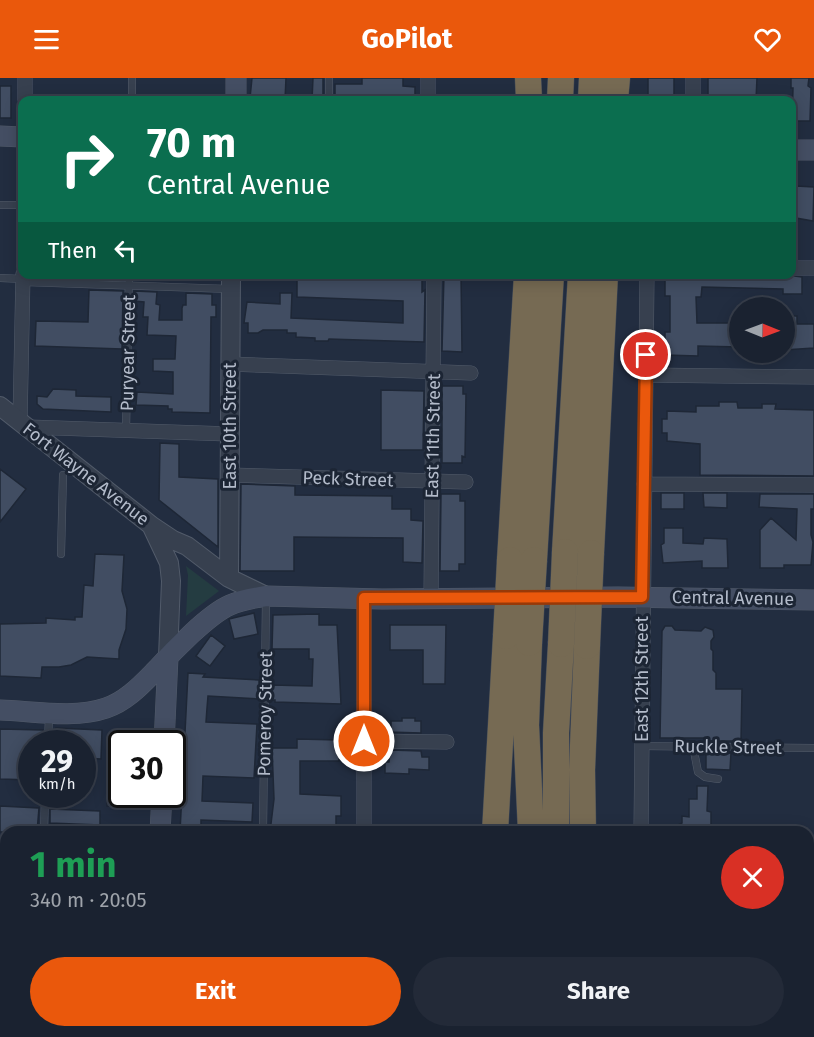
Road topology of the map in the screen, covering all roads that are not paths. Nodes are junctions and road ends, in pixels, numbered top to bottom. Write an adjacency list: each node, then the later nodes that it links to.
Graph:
1 (25, 78): 11 (street)
2 (132, 78): 12 (lane)
3 (236, 78): 13 (main road)
4 (329, 78): 14 (lane)
5 (428, 78): 15 (street)
6 (528, 78): 16 (highway)
7 (561, 78): 17 (highway)
8 (592, 78): 18 (highway)
9 (617, 78): 19 (highway)
10 (693, 78): 20 (street)
11 (25, 96)
12 (132, 96)
13 (236, 96)
14 (329, 96)
15 (428, 96)
16 (530, 96)
17 (560, 96)
18 (591, 96)
19 (615, 96)
20 (693, 96)
21 (0, 136): 22 (main road)
22 (18, 137)
23 (796, 150): 24 (main road)
24 (814, 150)
25 (0, 205): 26 (lane)
26 (18, 205)
27 (796, 268): 28 (street)
28 (814, 268)
29 (0, 278): 30 (lane)
30 (18, 278)
31 (23, 279): 48 (street)
32 (41, 279): 41 (lane)
33 (129, 279): 41 (lane, Puryear Street)
34 (434, 279): 43 (street, East 11th Street)
35 (527, 279): 60 (highway)
36 (550, 279): 60 (highway)
37 (581, 279): 89 (highway, bridge)
38 (605, 279): 90 (highway, bridge)
39 (647, 279): 45 (street, East 12th Street)
40 (231, 282): 41 (lane); 42 (street, East 10th Street)
41 (129, 284): 49 (lane, Puryear Street)
42 (230, 364): 43 (street); 50 (street, East 10th Street)
43 (434, 373): 44 (street); 53 (street, East 11th Street)
44 (471, 373)
45 (646, 375): 46 (street); 55 (street, East 12th Street)
46 (814, 377)
47 (0, 406): 48 (street, Fort Wayne Avenue)
48 (24, 424): 49 (street); 57 (street, Fort Wayne Avenue)
49 (126, 431): 50 (street)
50 (229, 434): 52 (street, East 10th Street)
51 (63, 475): 59 (lane)
52 (229, 475): 53 (street, Peck Street); 61 (street, East 10th Street)
53 (432, 482): 54 (street, Peck Street); 65 (street, East 11th Street)
54 (466, 482)
55 (644, 484): 56 (street); 63 (street, East 12th Street)
56 (814, 485)
57 (152, 526): 58 (street, Fort Wayne Avenue); 68 (street)
58 (172, 540): 61 (street, Fort Wayne Avenue); 62 (street, Fort Wayne Avenue)
59 (61, 554)
60 (522, 560): 67 (highway, bridge)
61 (229, 578): 62 (street, Fort Wayne Avenue)
62 (266, 596): 64 (main road, Central Avenue); 68 (main road, Central Avenue); 84 (lane, Pomeroy Street)
63 (642, 597): 65 (main road, Central Avenue); 66 (main road, Central Avenue); 76 (street, East 12th Street)
64 (364, 598): 65 (main road, Central Avenue); 74 (street)
65 (431, 598)
66 (814, 600)
67 (517, 639): 71 (highway); 86 (highway)
68 (168, 657): 70 (main road, Central Avenue); 73 (main road)
69 (0, 710): 70 (main road, Central Avenue)
70 (49, 712): 72 (lane)
71 (526, 724): 87 (highway); 88 (highway)
72 (48, 730)
73 (165, 730)
74 (364, 741): 75 (street); 85 (street)
75 (447, 742)
76 (642, 746): 77 (lane, Ruckle Street); 91 (street, East 12th Street)
77 (693, 746): 78 (lane, Ruckle Street); 79 (lane)
78 (814, 748)
79 (718, 779)
80 (45, 808): 82 (lane)
81 (161, 808): 83 (main road)
82 (44, 826)
83 (160, 826)
84 (263, 826)
85 (364, 826)
86 (496, 826)
87 (517, 826)
88 (531, 826)
89 (556, 826)
90 (583, 826)
91 (641, 826)

